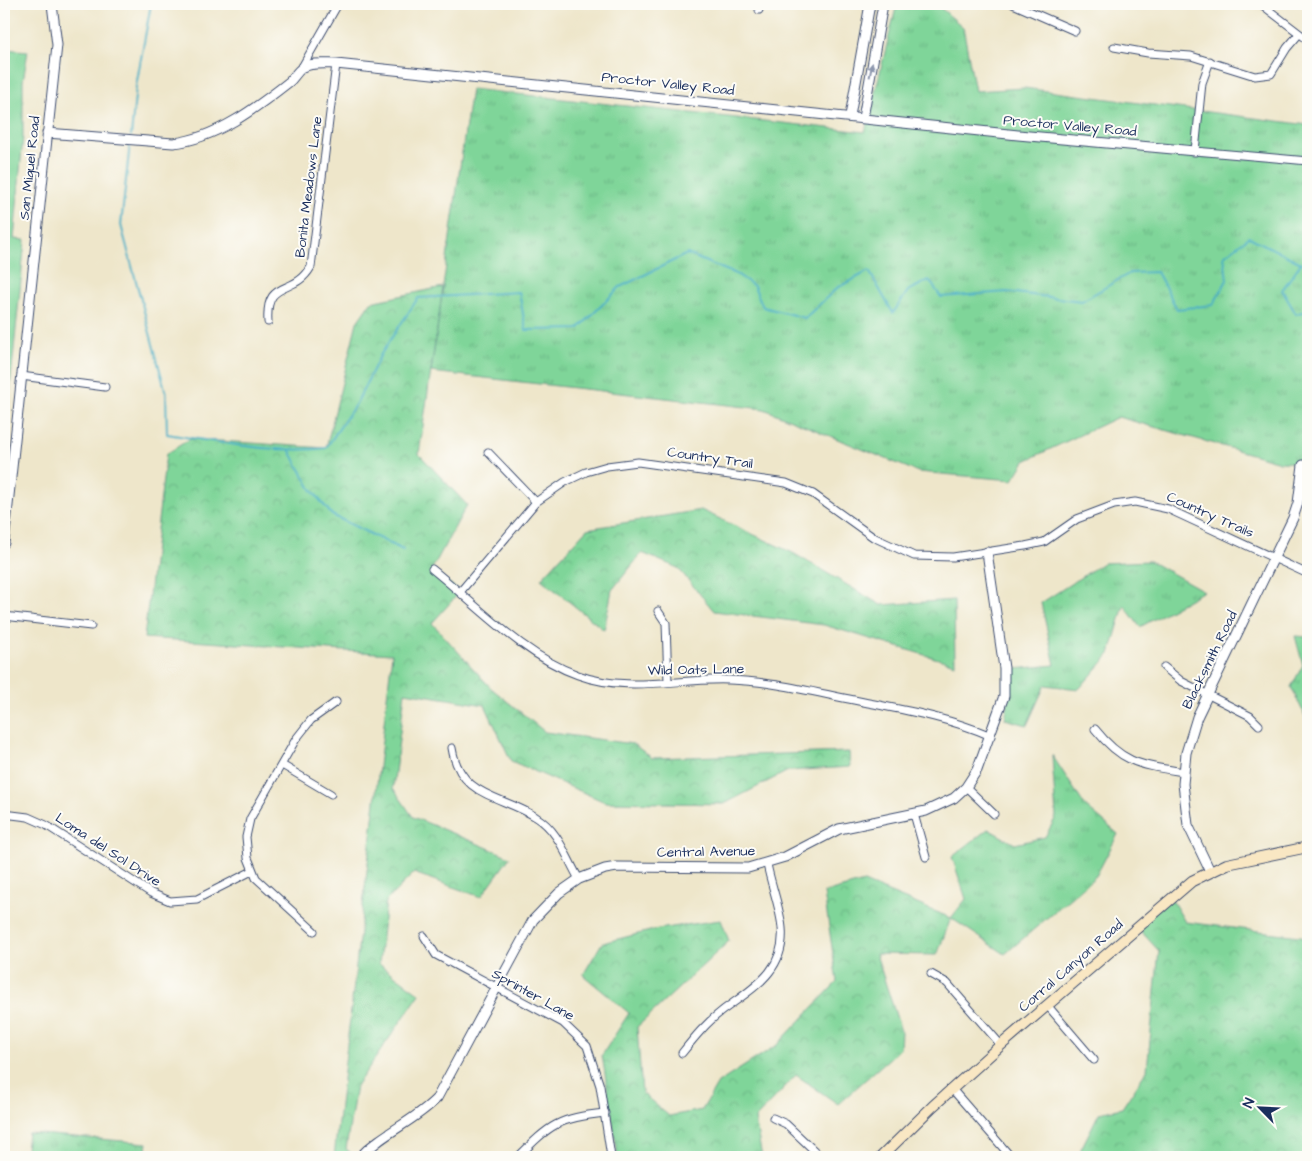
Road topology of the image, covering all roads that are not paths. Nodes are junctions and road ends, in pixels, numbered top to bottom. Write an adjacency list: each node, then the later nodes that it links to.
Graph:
1 (52, 4): 16 (street, San Miguel Road)
2 (338, 4): 13 (street)
3 (870, 4): 14 (street)
4 (884, 4): 15 (street, one-way to 4)
5 (1013, 4): 7 (street)
6 (1261, 4): 8 (street)
7 (1075, 31)
8 (1299, 34): 9 (street); 11 (street)
9 (1308, 40)
10 (1114, 47): 11 (street)
11 (1210, 61): 17 (street)
12 (336, 64): 13 (street, Proctor Valley Road); 14 (street, Proctor Valley Road); 19 (street, Bonita Meadows Lane)
13 (302, 68): 16 (street)
14 (850, 116): 15 (street, Proctor Valley Road)
15 (863, 118): 17 (street, Proctor Valley Road)
16 (47, 133): 20 (street, San Miguel Road)
17 (1195, 151): 18 (street, Proctor Valley Road)
18 (1308, 161)
19 (268, 322)
20 (22, 376): 21 (street); 25 (street, San Miguel Road)
21 (104, 387)
22 (488, 452): 24 (street)
23 (1303, 465): 27 (street, Blacksmith Road)
24 (536, 502): 26 (street, Country Trail); 30 (street, Country Trail)
25 (4, 543)
26 (987, 552): 27 (street, Country Trails); 40 (street, Central Avenue)
27 (1274, 558): 29 (street, Country Trails); 36 (street, Blacksmith Road)
28 (432, 569): 30 (street, Wild Oats Lane)
29 (1308, 574)
30 (460, 592): 35 (street, Wild Oats Lane)
31 (658, 611): 35 (street)
32 (4, 616): 33 (street)
33 (91, 626)
34 (1164, 667): 36 (street)
35 (668, 682): 40 (street, Wild Oats Lane)
36 (1208, 695): 38 (street); 43 (street, Blacksmith Road)
37 (336, 702): 42 (street)
38 (1259, 725)
39 (1094, 729): 43 (street)
40 (991, 736): 44 (street, Central Avenue)
41 (452, 748): 54 (street)
42 (282, 765): 45 (street); 52 (street)
43 (1184, 772): 53 (street, Blacksmith Road)
44 (966, 787): 47 (street, Central Avenue); 48 (street)
45 (331, 794)
46 (4, 814): 52 (street, Loma del Sol Drive)
47 (914, 814): 50 (street); 51 (street, Central Avenue)
48 (994, 814)
49 (1308, 847): 53 (main road, Corral Canyon Road)
50 (926, 857)
51 (767, 864): 54 (street, Central Avenue); 61 (street)
52 (252, 870): 55 (street)
53 (1210, 871): 59 (main road, Corral Canyon Road)
54 (579, 879): 58 (street, Central Avenue)
55 (314, 931)
56 (424, 936): 58 (street, Sprinter Lane)
57 (931, 974): 60 (street)
58 (496, 988): 64 (street, Sprinter Lane); 66 (street, Central Avenue)
59 (1047, 1005): 60 (main road, Corral Canyon Road); 62 (street)
60 (1001, 1045): 63 (main road, Corral Canyon Road)
61 (682, 1053)
62 (1094, 1060)
63 (952, 1089): 70 (main road, Corral Canyon Road); 71 (street)
64 (605, 1113): 67 (street); 68 (street, Sprinter Lane)
65 (773, 1118): 69 (street)
66 (360, 1157)
67 (518, 1157)
68 (611, 1157)
69 (821, 1157)
70 (881, 1157)
71 (1011, 1157)

